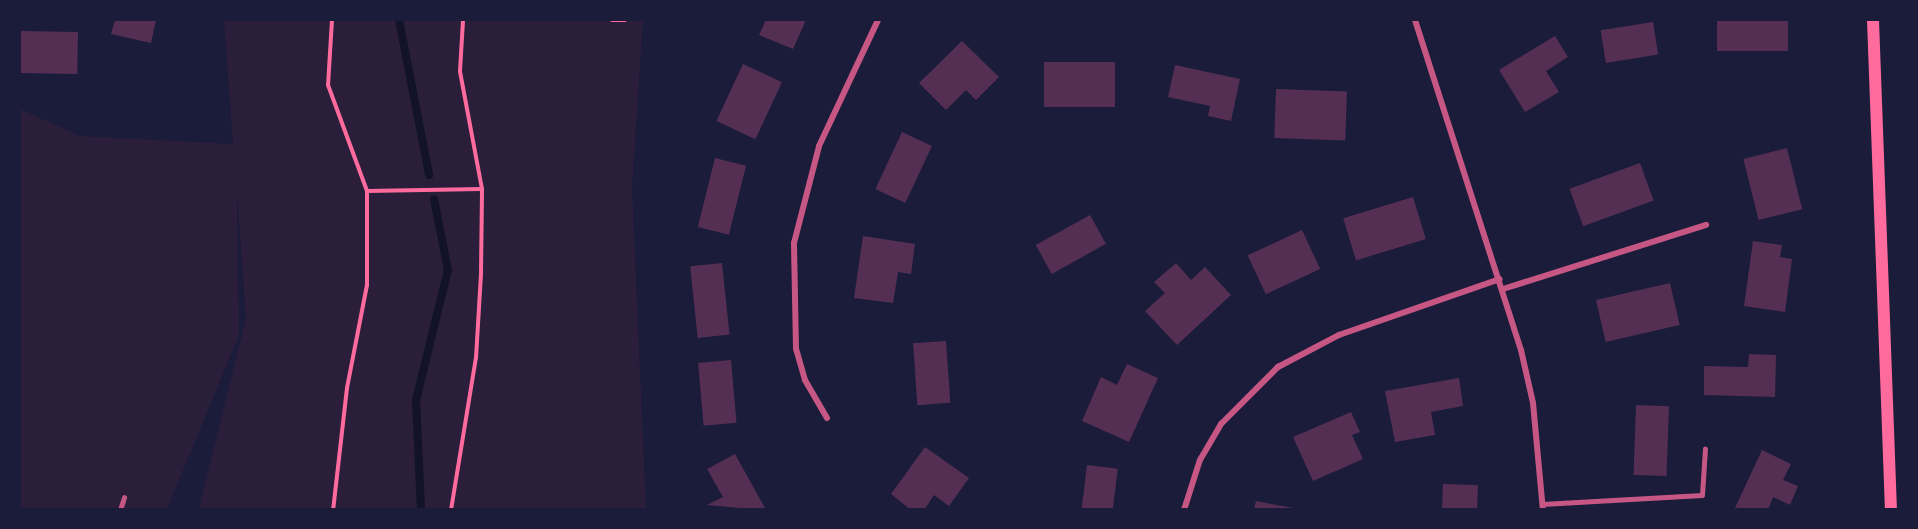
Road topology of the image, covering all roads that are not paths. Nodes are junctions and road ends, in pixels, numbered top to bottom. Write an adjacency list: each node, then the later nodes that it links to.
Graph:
1 (878, 20): 7 (street)
2 (1415, 20): 5 (street)
3 (1873, 20): 13 (main road)
4 (1706, 225): 6 (street)
5 (1500, 279): 6 (street); 12 (street)
6 (1503, 289): 10 (street)
7 (827, 418)
8 (1706, 449): 10 (lane)
9 (124, 498): 11 (lane)
10 (1542, 507)
11 (120, 510)
12 (1184, 510)
13 (1891, 510)

